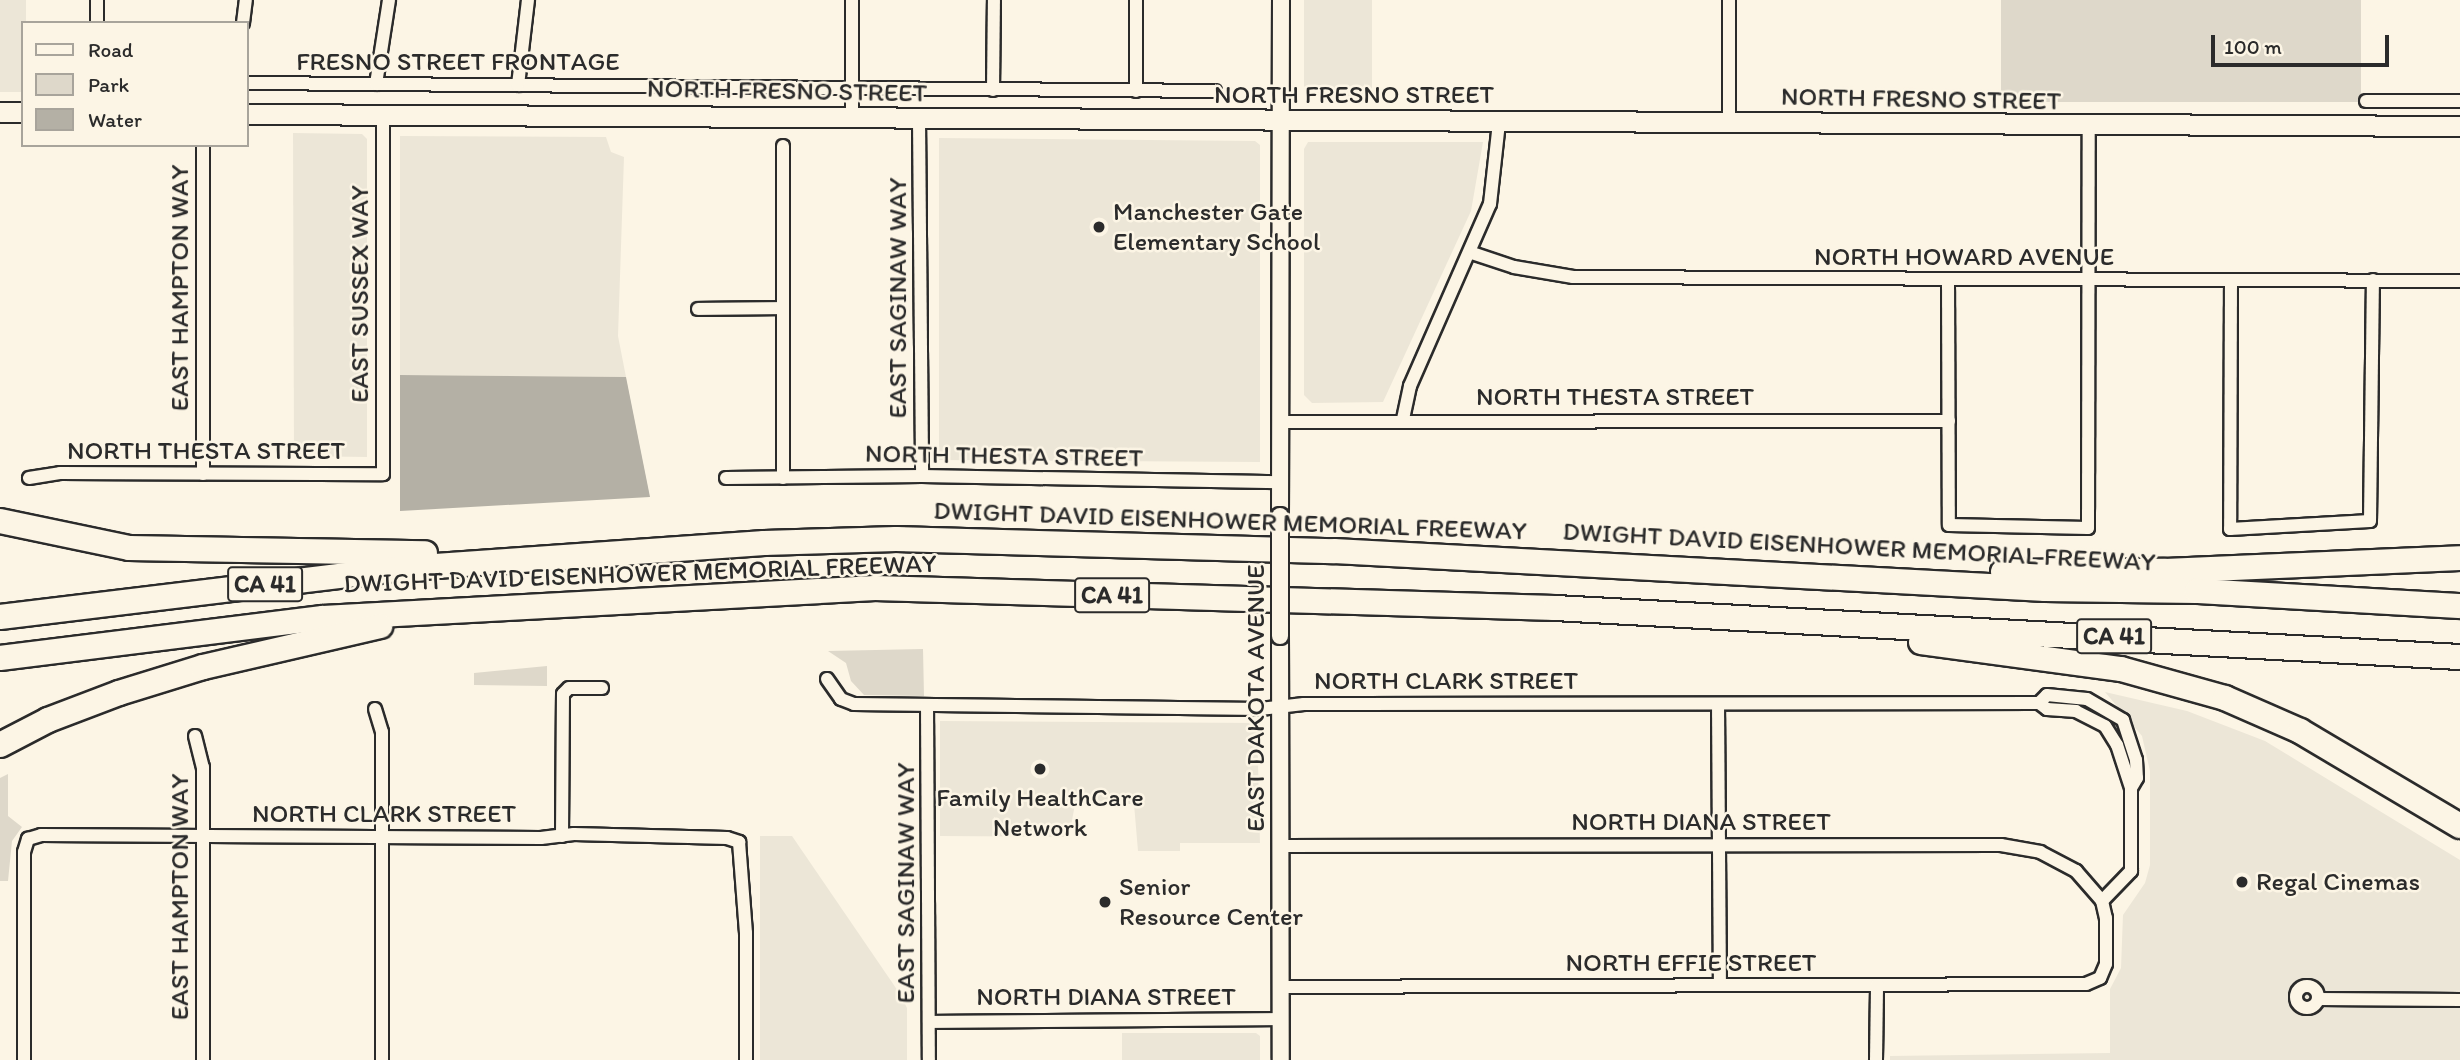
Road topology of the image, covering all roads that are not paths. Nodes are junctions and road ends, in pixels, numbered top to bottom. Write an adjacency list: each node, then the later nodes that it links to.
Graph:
1 (97, 0): 10 (street)
2 (246, 0): 11 (street)
3 (388, 0): 13 (street)
4 (528, 0): 14 (street)
5 (852, 0): 15 (street)
6 (994, 0): 16 (street)
7 (1136, 0): 17 (street)
8 (1281, 0): 27 (street, EAST DAKOTA AVENUE)
9 (1729, 0): 29 (street)
10 (97, 21)
11 (243, 21)
12 (248, 83): 13 (street, FRESNO STREET FRONTAGE)
13 (376, 84): 14 (street, FRESNO STREET FRONTAGE)
14 (518, 85): 15 (street, FRESNO STREET FRONTAGE)
15 (853, 89): 16 (street, FRESNO STREET FRONTAGE); 25 (street)
16 (993, 90): 17 (street, FRESNO STREET FRONTAGE)
17 (1136, 91): 18 (street, FRESNO STREET FRONTAGE)
18 (1215, 91)
19 (2366, 101): 20 (street)
20 (2460, 101)
21 (0, 112): 22 (main road)
22 (21, 112)
23 (248, 114): 24 (main road, NORTH FRESNO STREET)
24 (383, 114): 25 (main road, NORTH FRESNO STREET); 46 (street, EAST SUSSEX WAY)
25 (852, 118): 26 (main road, NORTH FRESNO STREET)
26 (919, 119): 27 (main road, NORTH FRESNO STREET); 47 (street, EAST SAGINAW WAY)
27 (1280, 120): 28 (main road, NORTH FRESNO STREET); 44 (street, EAST DAKOTA AVENUE)
28 (1499, 122): 29 (main road, NORTH FRESNO STREET); 34 (street)
29 (1729, 123): 31 (main road, NORTH FRESNO STREET)
30 (2460, 126): 31 (main road, NORTH FRESNO STREET)
31 (2089, 127): 35 (street)
32 (783, 146): 40 (street)
33 (203, 147): 45 (street, EAST HAMPTON WAY)
34 (1472, 253): 36 (street, NORTH HOWARD AVENUE); 42 (street)
35 (2091, 279): 36 (street, NORTH HOWARD AVENUE); 37 (street, NORTH HOWARD AVENUE); 43 (street)
36 (1948, 280): 43 (street)
37 (2231, 280): 38 (street, NORTH HOWARD AVENUE); 38 (street)
38 (2373, 280): 39 (street, NORTH HOWARD AVENUE)
39 (2460, 281)
40 (782, 307): 41 (street); 50 (street)
41 (698, 309)
42 (1403, 419): 43 (street, NORTH THESTA STREET); 44 (street, NORTH THESTA STREET)
43 (1949, 421)
44 (1280, 422): 51 (street, EAST DAKOTA AVENUE)
45 (203, 474): 46 (street, NORTH THESTA STREET); 48 (street, NORTH THESTA STREET)
46 (383, 474)
47 (922, 476): 50 (street, NORTH THESTA STREET); 51 (street, NORTH THESTA STREET)
48 (29, 478)
49 (726, 478): 50 (street, NORTH THESTA STREET)
50 (783, 478)
51 (1281, 482): 67 (street, EAST DAKOTA AVENUE, bridge)
52 (0, 521): 53 (highway)
53 (531, 558): 55 (highway, DWIGHT DAVID EISENHOWER MEMORIAL FREEWAY / CA 41); 58 (highway, DWIGHT DAVID EISENHOWER MEMORIAL FREEWAY / CA 41)
54 (2460, 558): 55 (highway)
55 (1775, 574): 56 (highway, DWIGHT DAVID EISENHOWER MEMORIAL FREEWAY / CA 41)
56 (2460, 606)
57 (456, 608): 59 (highway, DWIGHT DAVID EISENHOWER MEMORIAL FREEWAY / CA 41); 61 (highway, DWIGHT DAVID EISENHOWER MEMORIAL FREEWAY / CA 41); 70 (highway)
58 (0, 617)
59 (1768, 622): 60 (highway, DWIGHT DAVID EISENHOWER MEMORIAL FREEWAY / CA 41); 72 (highway)
60 (2460, 657)
61 (0, 658)
62 (827, 679): 66 (street, NORTH CLARK STREET)
63 (602, 688): 75 (street)
64 (2039, 703): 65 (street, NORTH CLARK STREET); 71 (street, NORTH CLARK STREET); 71 (street, NORTH CLARK STREET)
65 (1718, 704): 67 (street, NORTH CLARK STREET); 76 (street)
66 (927, 705): 67 (street, NORTH CLARK STREET); 85 (street, EAST SAGINAW WAY)
67 (1280, 707): 77 (street, EAST DAKOTA AVENUE)
68 (375, 709): 74 (street)
69 (195, 736): 73 (street, EAST HAMPTON WAY)
70 (0, 745)
71 (2131, 788): 78 (street)
72 (2460, 826)
73 (203, 836): 74 (street, NORTH CLARK STREET); 86 (street, NORTH CLARK STREET); 87 (street, EAST HAMPTON WAY)
74 (383, 836): 75 (street, NORTH CLARK STREET); 88 (street)
75 (562, 836): 89 (street, NORTH CLARK STREET)
76 (1720, 845): 77 (street, NORTH DIANA STREET); 78 (street, NORTH DIANA STREET); 79 (street)
77 (1281, 846): 81 (street, EAST DAKOTA AVENUE)
78 (2102, 901): 80 (street, NORTH EFFIE STREET)
79 (1720, 985): 80 (street, NORTH EFFIE STREET); 81 (street, NORTH EFFIE STREET)
80 (1877, 985): 92 (street)
81 (1281, 987): 84 (street, EAST DAKOTA AVENUE)
82 (2318, 999): 83 (street)
83 (2460, 1000)
84 (1281, 1019): 85 (street, NORTH DIANA STREET); 91 (street, EAST DAKOTA AVENUE)
85 (930, 1021): 90 (street, EAST SAGINAW WAY)
86 (24, 1060)
87 (203, 1060)
88 (382, 1060)
89 (746, 1060)
90 (929, 1060)
91 (1280, 1060)
92 (1877, 1060)

